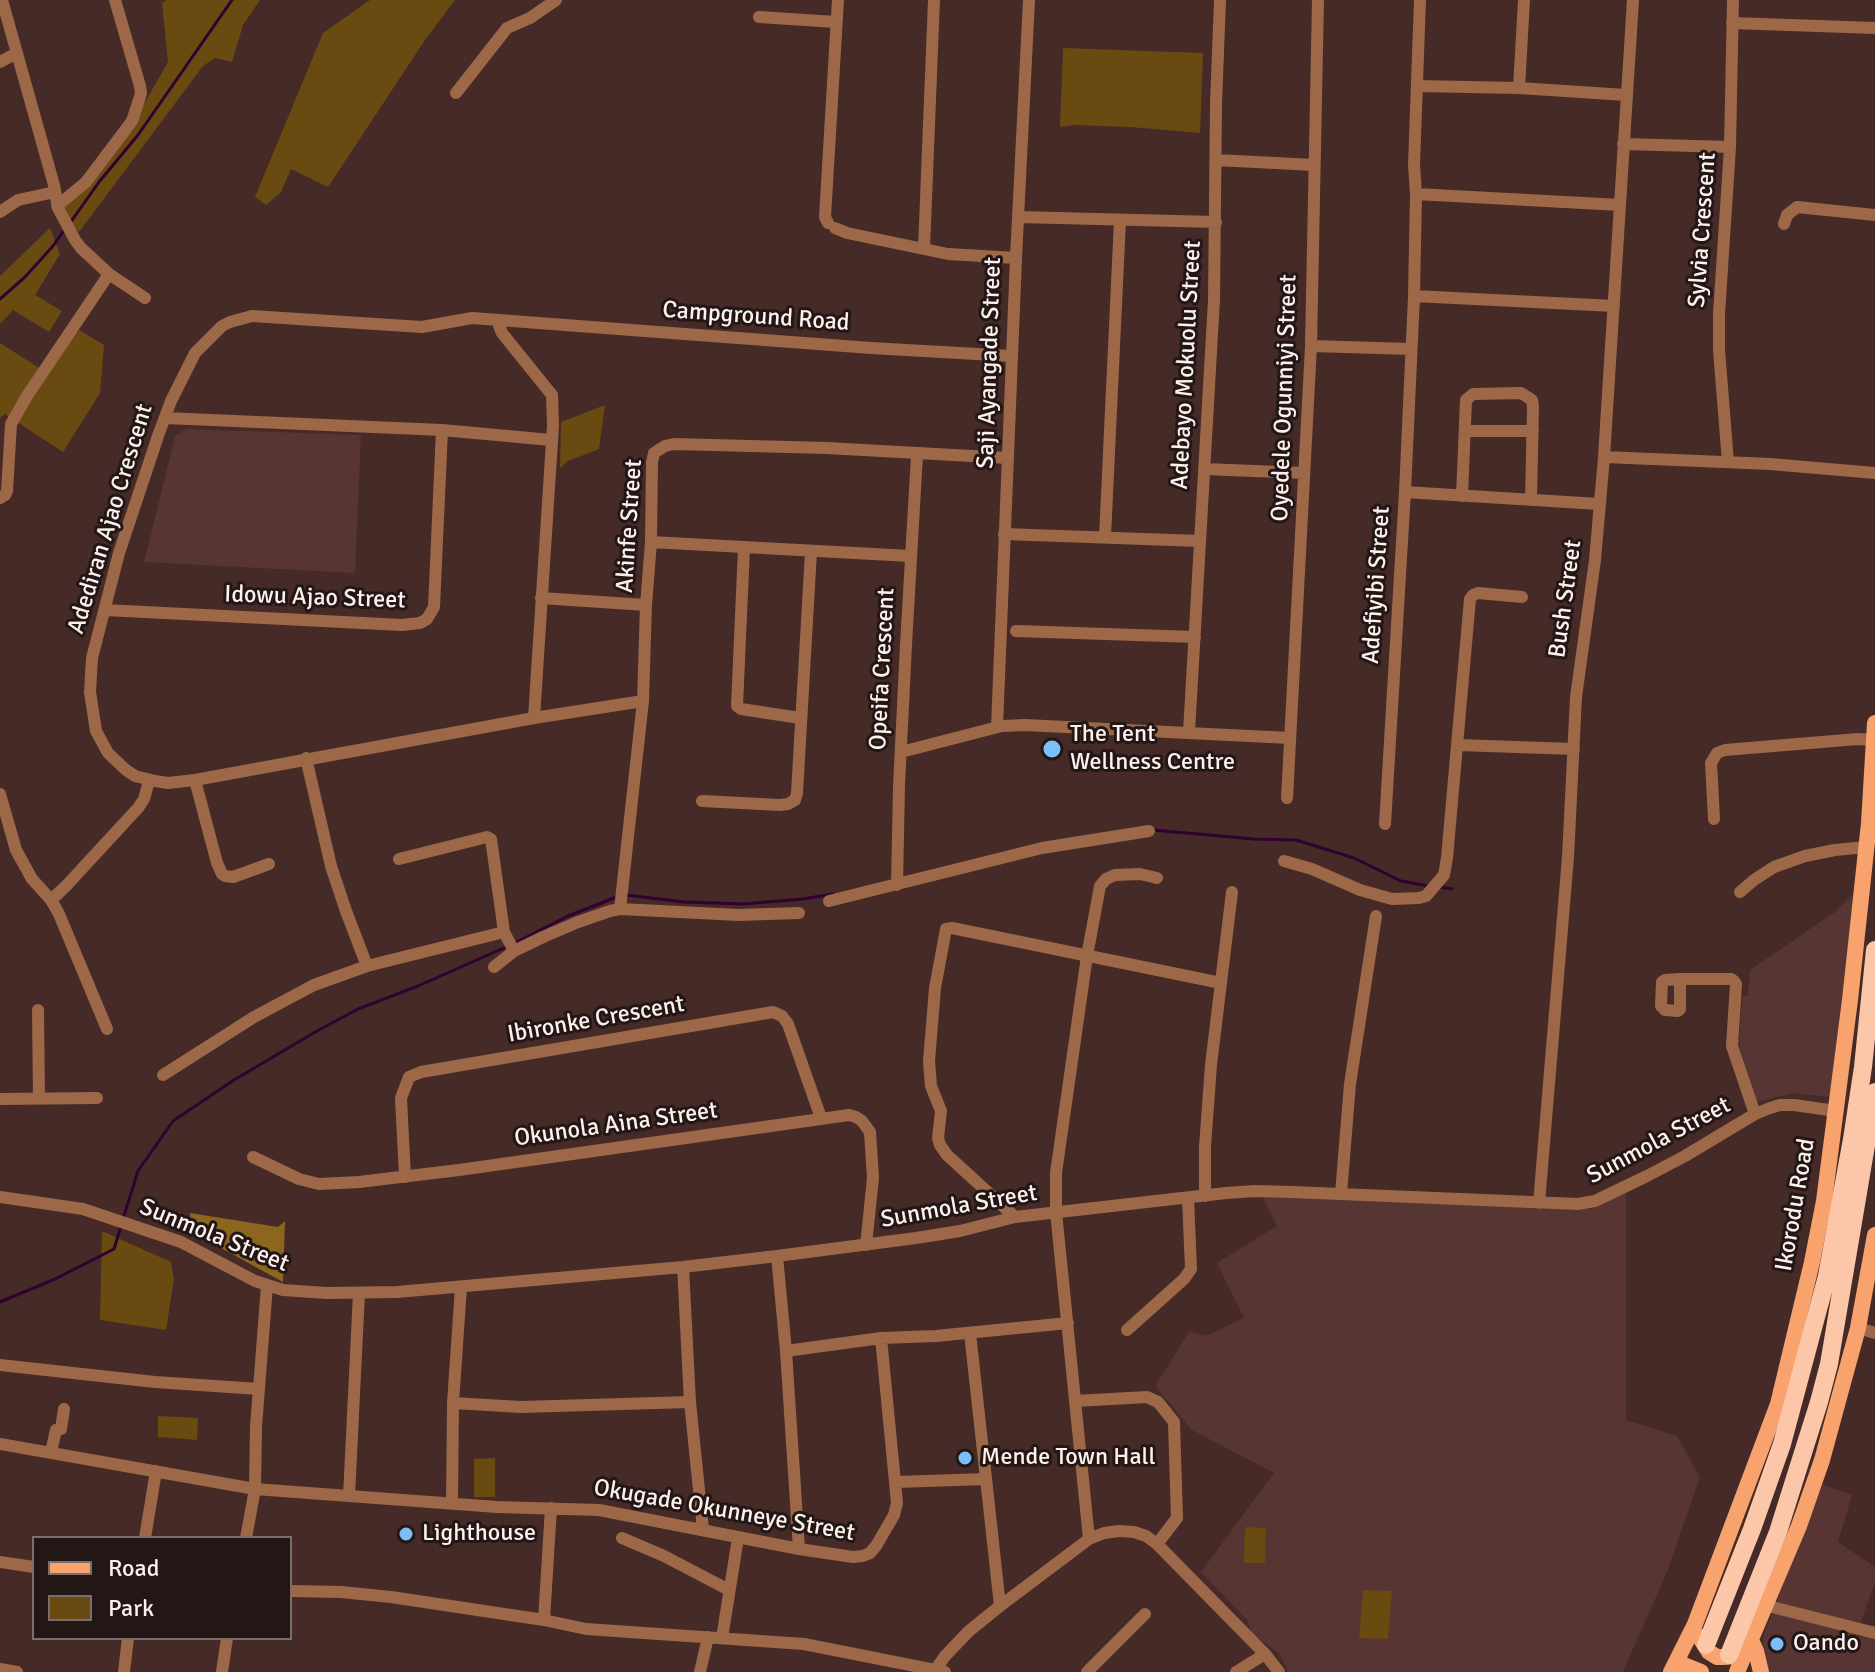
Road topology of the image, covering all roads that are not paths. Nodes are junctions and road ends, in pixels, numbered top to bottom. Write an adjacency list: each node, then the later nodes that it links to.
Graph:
1 (2, 0): 17 (street)
2 (115, 0): 28 (street)
3 (556, 0): 21 (street)
4 (838, 0): 14 (street)
5 (934, 0): 36 (street)
6 (1029, 0): 32 (street, Saji Ayangade Street)
7 (1220, 0): 25 (street, Adebayo Mokuolu Street)
8 (1318, 0): 26 (street, Oyedele Ogunniyi Street)
9 (1420, 0): 19 (street, Adefiyibi Street)
10 (1524, 0): 20 (street)
11 (1633, 0): 22 (street, Bush Street)
12 (1733, 0): 15 (street, Sylvia Crescent)
13 (759, 17): 14 (street)
14 (836, 22): 36 (street)
15 (1732, 23): 16 (street); 24 (street, Sylvia Crescent)
16 (1875, 28)
17 (17, 53): 18 (street); 28 (street)
18 (0, 62)
19 (1418, 86): 20 (street); 27 (street, Adefiyibi Street)
20 (1519, 88): 22 (street)
21 (456, 93)
22 (1626, 95): 23 (street, Bush Street)
23 (1623, 144): 24 (street); 29 (street, Bush Street)
24 (1730, 147): 54 (street, Sylvia Crescent)
25 (1216, 160): 26 (street); 34 (street, Adebayo Mokuolu Street)
26 (1314, 165): 43 (street, Oyedele Ogunniyi Street)
27 (1416, 194): 29 (street); 39 (street, Adefiyibi Street)
28 (57, 202): 30 (street); 38 (street)
29 (1620, 205): 41 (street, Bush Street)
30 (0, 212)
31 (1875, 215): 35 (street)
32 (1018, 217): 33 (street); 37 (street, Saji Ayangade Street)
33 (1120, 220): 34 (street); 64 (street)
34 (1216, 222): 55 (street, Adebayo Mokuolu Street)
35 (1784, 224)
36 (924, 249): 37 (street)
37 (1016, 258): 45 (street, Saji Ayangade Street)
38 (109, 274): 40 (street); 60 (street)
39 (1414, 296): 41 (street); 44 (street, Adefiyibi Street)
40 (145, 298)
41 (1614, 306): 52 (street, Bush Street)
42 (497, 320): 45 (street, Campground Road); 46 (street, Adediran Ajao Crescent); 50 (street)
43 (1311, 346): 44 (street); 56 (street, Oyedele Ogunniyi Street)
44 (1411, 349): 58 (street, Adefiyibi Street)
45 (1012, 356): 53 (street, Saji Ayangade Street)
46 (165, 418): 47 (street); 73 (street, Adediran Ajao Crescent)
47 (442, 430): 50 (street); 73 (street, Idowu Ajao Street)
48 (1465, 431): 49 (street); 49 (street); 59 (street)
49 (1533, 431): 61 (street)
50 (551, 440): 71 (street)
51 (917, 455): 53 (street, Akinfe Street); 66 (street, Akinfe Street); 69 (street, Opeifa Crescent)
52 (1604, 457): 54 (street); 62 (street, Bush Street)
53 (1008, 458): 63 (street, Saji Ayangade Street)
54 (1728, 462): 57 (street)
55 (1204, 469): 56 (street); 65 (street, Adebayo Mokuolu Street)
56 (1304, 473): 82 (street, Oyedele Ogunniyi Street)
57 (1875, 473)
58 (1405, 492): 59 (street); 94 (street, Adefiyibi Street)
59 (1462, 496): 61 (street)
60 (0, 498)
61 (1531, 500): 62 (street)
62 (1599, 504): 85 (street, Bush Street)
63 (1004, 534): 64 (street); 80 (street, Saji Ayangade Street)
64 (1105, 537): 65 (street)
65 (1200, 541): 75 (street, Adebayo Mokuolu Street)
66 (651, 542): 67 (street); 72 (street, Akinfe Street)
67 (744, 548): 68 (street); 78 (street)
68 (811, 552): 69 (street); 78 (street)
69 (910, 556): 86 (street, Opeifa Crescent)
70 (1522, 597): 84 (street)
71 (541, 598): 72 (street); 77 (street)
72 (646, 605): 76 (street, Akinfe Street)
73 (105, 610): 89 (street, Adediran Ajao Crescent)
74 (1016, 631): 75 (street)
75 (1195, 637): 81 (street, Adebayo Mokuolu Street)
76 (643, 701): 77 (street); 106 (street, Akinfe Street)
77 (534, 718): 87 (street)
78 (800, 718): 92 (street)
79 (1875, 723): 83 (main road, Ikorodu Road)
80 (997, 727): 81 (street); 86 (street)
81 (1189, 732): 82 (street)
82 (1290, 738): 91 (street, Oyedele Ogunniyi Street)
83 (1874, 740): 93 (street); 96 (main road, Ikorodu Road)
84 (1458, 745): 85 (street); 98 (street)
85 (1574, 749): 132 (street, Bush Street)
86 (901, 752): 101 (street, Opeifa Crescent)
87 (306, 758): 88 (street); 112 (street)
88 (195, 780): 89 (street); 99 (street)
89 (149, 781): 104 (street)
90 (0, 794): 104 (street)
91 (1287, 798)
92 (702, 801)
93 (1714, 819)
94 (1385, 824)
95 (1149, 831): 101 (street)
96 (1866, 847): 103 (street); 123 (main road, Ikorodu Road)
97 (399, 859): 109 (street)
98 (1284, 861)
99 (269, 864)
100 (1157, 878): 111 (street)
101 (897, 882): 105 (street)
102 (1232, 892): 115 (street)
103 (1740, 892)
104 (51, 900): 117 (street)
105 (829, 901)
106 (620, 902): 107 (street); 109 (street)
107 (799, 913)
108 (1376, 916): 128 (street)
109 (510, 943): 112 (street); 113 (street)
110 (1875, 950): 186 (highway, Ikorodu Road)
111 (1087, 956): 115 (street); 133 (street); 134 (street)
112 (367, 966): 118 (street)
113 (494, 967)
114 (1680, 979): 124 (street)
115 (1221, 983): 129 (street)
116 (38, 1010): 120 (street)
117 (107, 1029)
118 (163, 1075)
119 (1875, 1092): 188 (highway)
120 (39, 1098): 121 (street); 122 (street)
121 (97, 1098)
122 (0, 1099)
123 (1836, 1111): 124 (street, Sunmola Street); 180 (main road, Ikorodu Road)
124 (1755, 1114): 132 (street, Sunmola Street)
125 (821, 1118): 127 (street, Okunola Aina Street); 127 (street, Ibironke Crescent); 136 (street, Okunola Aina Street)
126 (253, 1157): 127 (street, Okunola Aina Street)
127 (405, 1177)
128 (1341, 1194): 129 (street, Sunmola Street); 132 (street, Sunmola Street)
129 (1205, 1196): 131 (street, Sunmola Street)
130 (0, 1197): 139 (street, Sunmola Street)
131 (1188, 1198): 133 (street, Sunmola Street); 144 (street)
132 (1539, 1203)
133 (1056, 1212): 134 (street, Sunmola Street); 142 (street)
134 (1015, 1217): 136 (street, Sunmola Street)
135 (1875, 1235): 143 (main road)
136 (866, 1245): 137 (street, Sunmola Street)
137 (777, 1256): 138 (street, Sunmola Street); 148 (street)
138 (683, 1267): 140 (street, Sunmola Street); 152 (street)
139 (267, 1285): 141 (street, Sunmola Street); 150 (street)
140 (461, 1287): 141 (street, Sunmola Street); 153 (street)
141 (359, 1293): 161 (street)
142 (1068, 1323): 145 (street); 151 (street)
143 (1858, 1328): 146 (street); 176 (main road)
144 (1127, 1330)
145 (970, 1333): 147 (street); 158 (street)
146 (1875, 1333)
147 (881, 1338): 148 (street); 159 (street, Okugade Okunneye Street)
148 (786, 1351): 171 (street)
149 (0, 1365): 150 (street)
150 (259, 1389): 160 (street)
151 (1075, 1401): 169 (street); 170 (street)
152 (690, 1402): 153 (street); 164 (street)
153 (453, 1403): 162 (street)
154 (64, 1409): 156 (street)
155 (0, 1444): 156 (street, Okugade Okunneye Street)
156 (51, 1452): 157 (street, Okugade Okunneye Street)
157 (156, 1471): 160 (street, Okugade Okunneye Street); 165 (street)
158 (986, 1479): 159 (street); 177 (street)
159 (896, 1482): 171 (street, Okugade Okunneye Street)
160 (255, 1489): 161 (street, Okugade Okunneye Street); 166 (street)
161 (349, 1496): 162 (street, Okugade Okunneye Street)
162 (452, 1503): 163 (street, Okugade Okunneye Street)
163 (551, 1508): 164 (street, Okugade Okunneye Street); 179 (street)
164 (703, 1529): 168 (street, Okugade Okunneye Street)
165 (145, 1536)
166 (246, 1536)
167 (622, 1538): 174 (street)
168 (738, 1538): 171 (street, Okugade Okunneye Street); 174 (street)
169 (1089, 1539): 170 (street); 177 (street)
170 (1157, 1544): 187 (street)
171 (799, 1549)
172 (0, 1562): 173 (street)
173 (32, 1567)
174 (729, 1590): 182 (street)
175 (292, 1591): 179 (street)
176 (1764, 1605): 181 (street); 185 (main road)
177 (1000, 1606): 191 (street)
178 (1145, 1614): 196 (street)
179 (544, 1620): 182 (street)
180 (1695, 1624): 185 (main road); 189 (main road, Ikorodu Road)
181 (1875, 1633)
182 (715, 1638): 191 (street); 195 (street)
183 (128, 1640): 193 (street)
184 (227, 1640): 194 (street)
185 (1751, 1640): 188 (main road); 200 (main road)
186 (1706, 1645)
187 (1265, 1654): 197 (street); 198 (street)
188 (1733, 1663)
189 (1674, 1667): 199 (main road)
190 (0, 1669): 192 (street)
191 (941, 1670)
192 (17, 1672)
193 (124, 1672)
194 (222, 1672)
195 (700, 1672)
196 (1087, 1672)
197 (1236, 1672)
198 (1279, 1672)
199 (1701, 1672)
200 (1761, 1672)

